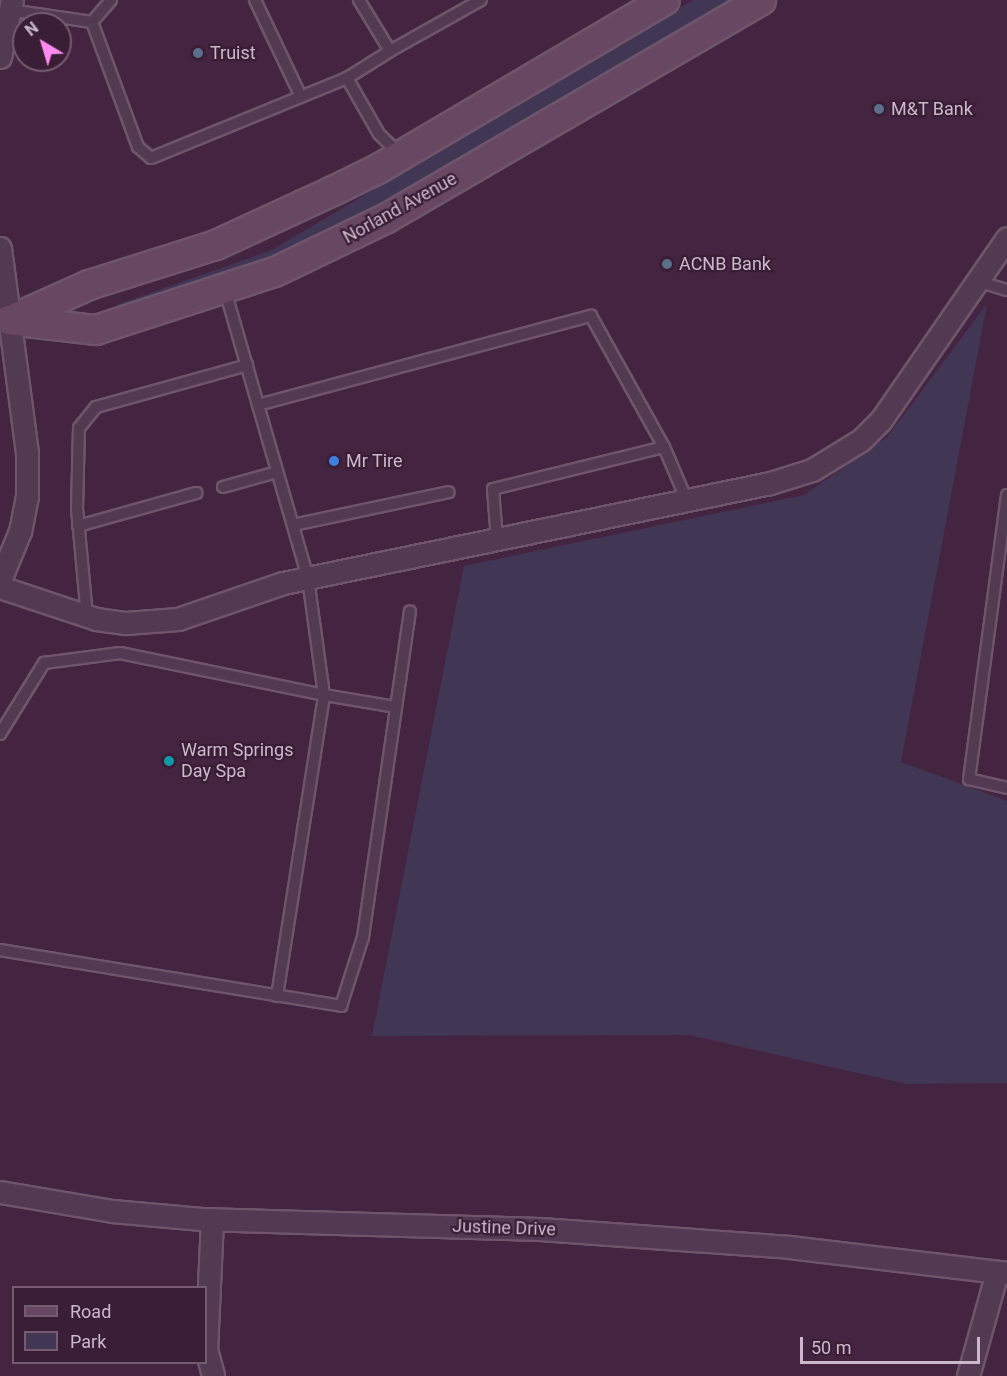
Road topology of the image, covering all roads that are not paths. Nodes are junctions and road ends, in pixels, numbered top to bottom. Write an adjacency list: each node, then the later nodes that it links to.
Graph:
1 (111, 0): 9 (lane)
2 (255, 0): 13 (lane)
3 (374, 0): 7 (lane)
4 (481, 0): 10 (lane)
5 (665, 0): 14 (main road)
6 (761, 0): 18 (main road, Norland Avenue)
7 (360, 3): 10 (lane)
8 (11, 5): 9 (lane); 11 (street)
9 (92, 22): 13 (lane)
10 (390, 51): 12 (lane)
11 (0, 57)
12 (347, 78): 13 (lane); 14 (lane)
13 (301, 97)
14 (402, 155): 20 (main road)
15 (1007, 238): 17 (street)
16 (0, 248): 20 (street)
17 (977, 281): 19 (lane); 29 (street)
18 (225, 290): 20 (main road, Norland Avenue); 21 (lane)
19 (1007, 290)
20 (5, 321): 34 (street)
21 (247, 365): 22 (lane); 31 (lane)
22 (258, 405): 23 (lane); 24 (lane)
23 (664, 447): 29 (lane); 32 (lane)
24 (277, 472): 25 (lane); 30 (lane)
25 (223, 487)
26 (449, 492): 30 (lane)
27 (196, 493): 31 (lane)
28 (1007, 495): 41 (lane)
29 (687, 501): 32 (street)
30 (293, 525): 33 (lane)
31 (78, 526): 37 (lane)
32 (497, 540): 33 (street)
33 (308, 578): 37 (street); 38 (lane)
34 (0, 580)
35 (0, 587): 37 (street)
36 (410, 611): 39 (lane)
37 (87, 616)
38 (324, 695): 39 (lane); 40 (lane); 43 (lane)
39 (396, 707): 43 (lane)
40 (0, 734)
41 (1007, 788)
42 (0, 950): 43 (lane)
43 (277, 996)
44 (0, 1192): 45 (street, Justine Drive)
45 (212, 1219): 46 (street, Justine Drive); 47 (street)
46 (1002, 1273): 50 (street)
47 (207, 1326)
48 (207, 1352): 49 (street)
49 (213, 1376)
50 (968, 1376)

